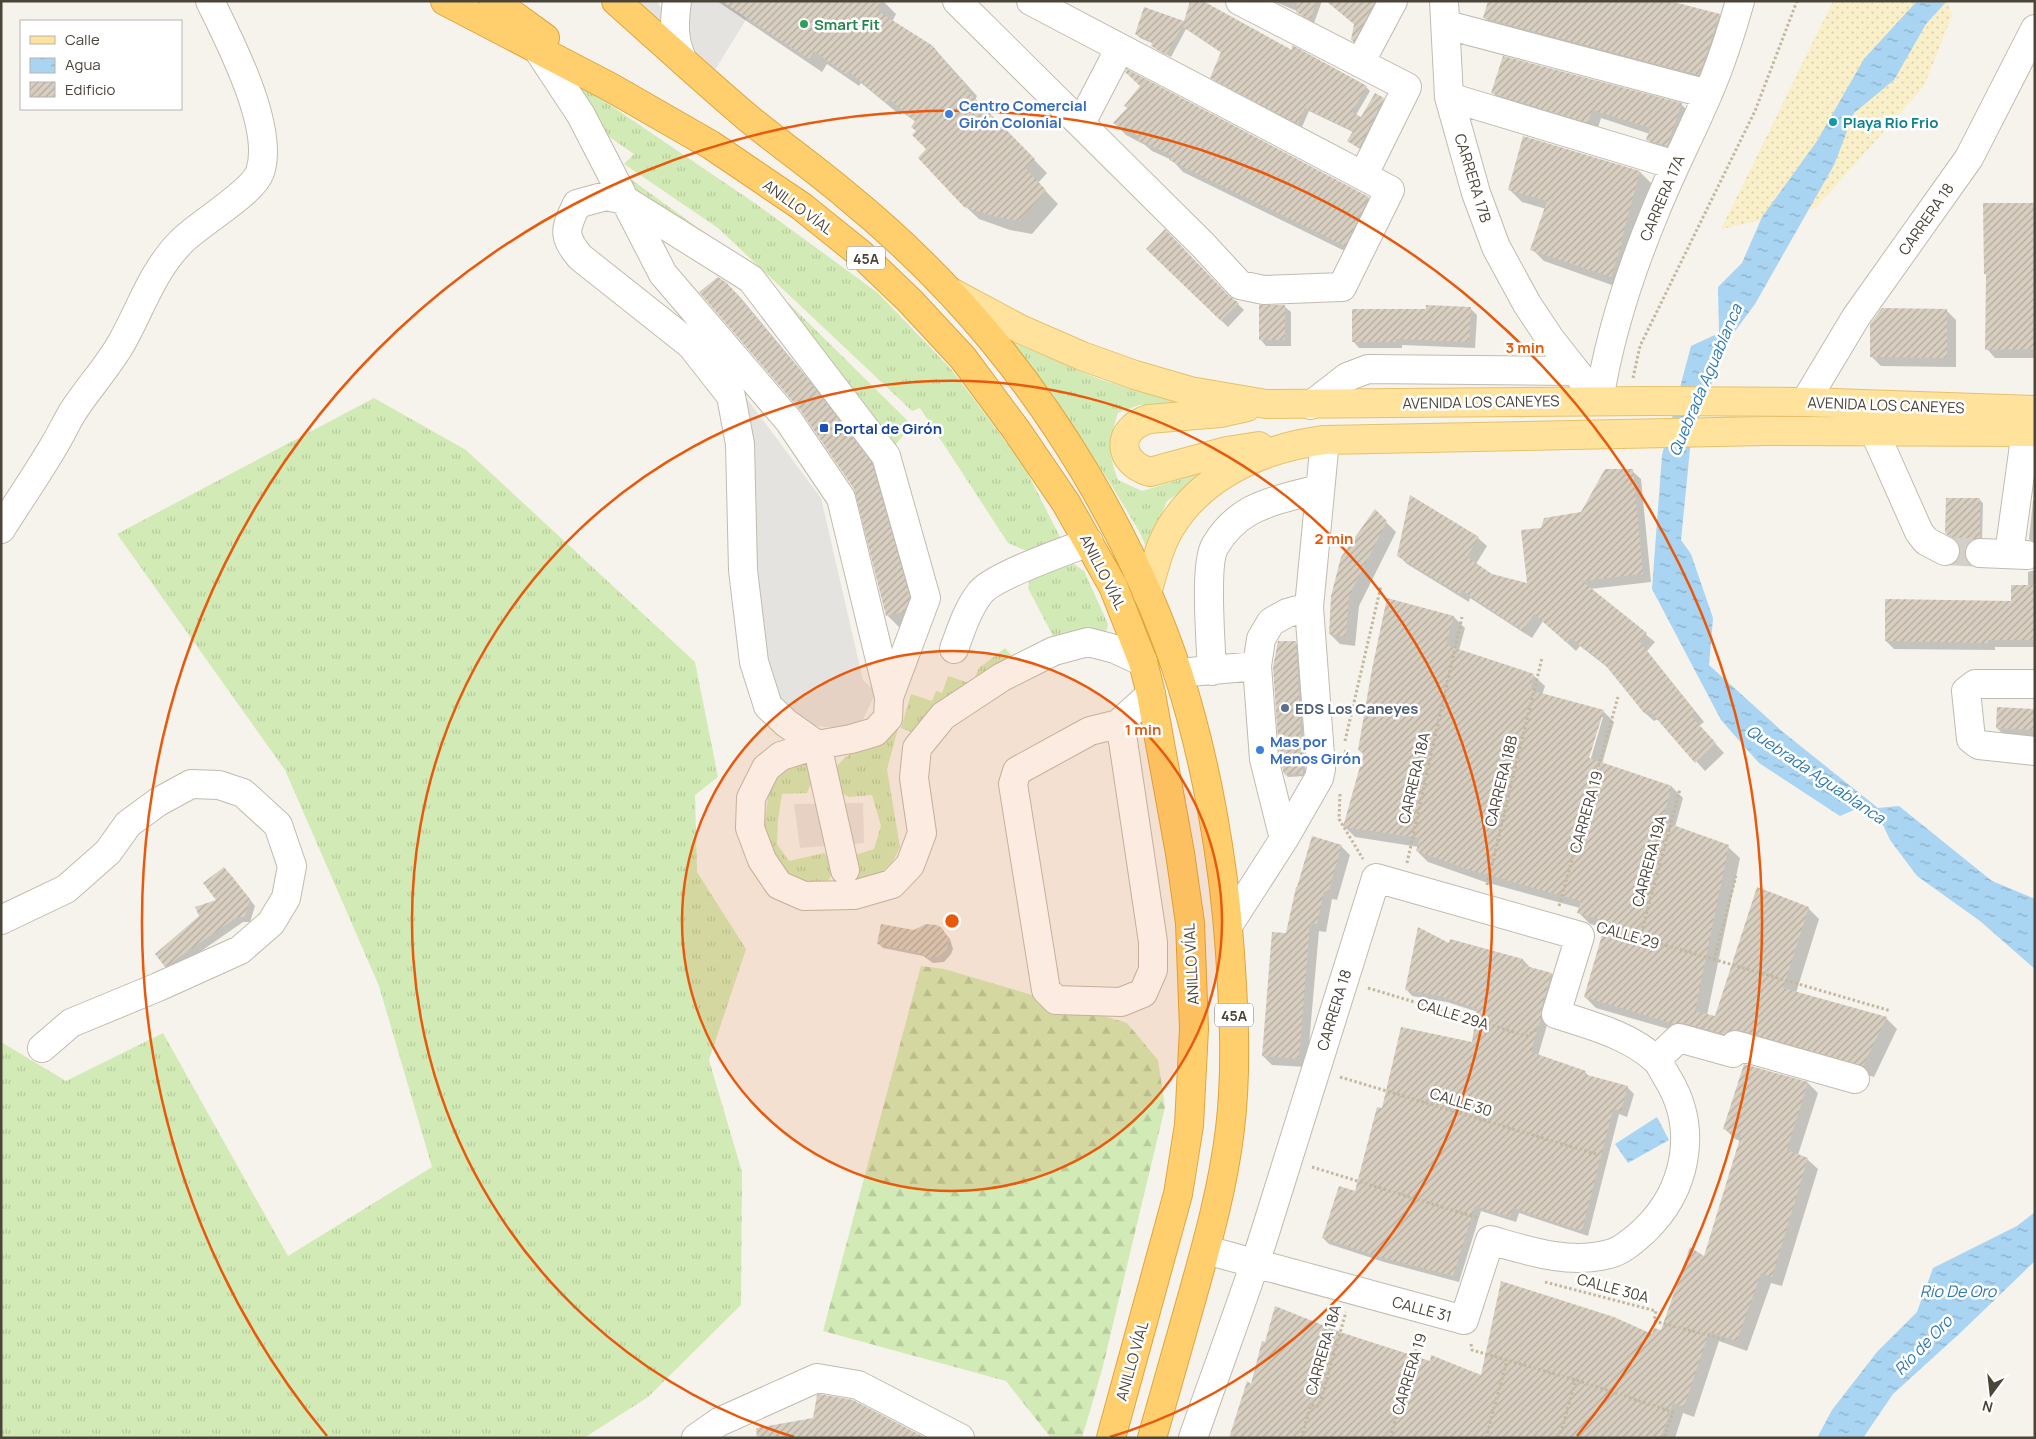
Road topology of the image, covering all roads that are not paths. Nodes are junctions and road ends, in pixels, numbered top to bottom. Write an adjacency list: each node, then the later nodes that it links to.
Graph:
1 (210, 1): 39 (street)
2 (445, 1): 16 (highway, ANILLO VÍAL / 45A)
3 (494, 1): 19 (highway)
4 (600, 1): 14 (highway)
5 (616, 1): 14 (highway, ANILLO VÍAL / 45A)
6 (677, 1): 17 (street)
7 (957, 1): 22 (street)
8 (1031, 1): 15 (street)
9 (1240, 1): 18 (street)
10 (1392, 1): 18 (street)
11 (1740, 1): 20 (street, CARRERA 17A)
12 (1445, 13): 20 (street); 21 (street, CARRERA 17B)
13 (2035, 29): 32 (street, CARRERA 18)
14 (650, 31): 17 (highway, ANILLO VÍAL / 45A)
15 (1120, 48): 22 (street); 24 (street)
16 (538, 50): 19 (highway, ANILLO VÍAL / 45A); 25 (street)
17 (683, 61): 26 (highway, ANILLO VÍAL / 45A)
18 (1360, 63): 24 (street)
19 (610, 87): 40 (highway, ANILLO VÍAL / 45A)
20 (1708, 94): 23 (street, CARRERA 17A)
21 (1449, 97): 23 (street); 27 (street, CARRERA 17B)
22 (1081, 123): 24 (street)
23 (1675, 166): 30 (street, CARRERA 17A)
24 (1363, 176)
25 (625, 200): 52 (street); 52 (street); 54 (street)
26 (949, 291): 33 (main road, AVENIDA LOS CANEYES); 43 (highway, ANILLO VÍAL / 45A)
27 (1551, 340): 28 (street); 29 (street, CARRERA 17B)
28 (1540, 370): 29 (street); 31 (street); 34 (street)
29 (1575, 370): 30 (street, CARRERA 17B)
30 (1599, 401): 31 (main road, AVENIDA LOS CANEYES); 32 (main road, AVENIDA LOS CANEYES)
31 (1528, 402): 34 (main road, AVENIDA LOS CANEYES)
32 (1805, 402): 35 (main road, AVENIDA LOS CANEYES)
33 (1266, 404): 34 (main road, AVENIDA LOS CANEYES); 37 (main road)
34 (1311, 404)
35 (2032, 424): 36 (main road, AVENIDA LOS CANEYES); 42 (street)
36 (1874, 431): 37 (main road, AVENIDA LOS CANEYES); 41 (street)
37 (1312, 441): 38 (street); 43 (main road, AVENIDA LOS CANEYES)
38 (1319, 489): 44 (street); 48 (street)
39 (1, 529)
40 (1089, 542): 45 (street); 46 (highway, ANILLO VÍAL / 45A)
41 (1945, 551)
42 (1980, 553)
43 (1147, 593): 49 (highway, ANILLO VÍAL / 45A)
44 (1309, 607): 47 (street); 56 (street)
45 (954, 649)
46 (1143, 662): 51 (highway, ANILLO VÍAL / 45A); 54 (street)
47 (1257, 666): 48 (street); 56 (street)
48 (1212, 670): 49 (street)
49 (1178, 673): 60 (highway, ANILLO VÍAL / 45A)
50 (2035, 684): 55 (street)
51 (1151, 694): 53 (street); 68 (highway, ANILLO VÍAL / 45A)
52 (890, 697): 54 (street)
53 (1118, 724): 53 (street)
54 (817, 745): 57 (street)
55 (2035, 751)
56 (1284, 839): 60 (street)
57 (845, 870)
58 (1376, 878): 62 (street, CALLE 29); 65 (street, CARRERA 18)
59 (1, 920): 61 (street)
60 (1228, 926): 64 (highway, ANILLO VÍAL / 45A)
61 (42, 1048)
62 (1656, 1060): 63 (street); 65 (street, CALLE 31)
63 (1855, 1079)
64 (1206, 1250): 65 (street, CALLE 31); 69 (highway, ANILLO VÍAL / 45A)
65 (1255, 1263): 70 (street, CARRERA 18)
66 (696, 1438): 67 (street)
67 (960, 1438)
68 (1110, 1438)
69 (1152, 1438)
70 (1193, 1438)

